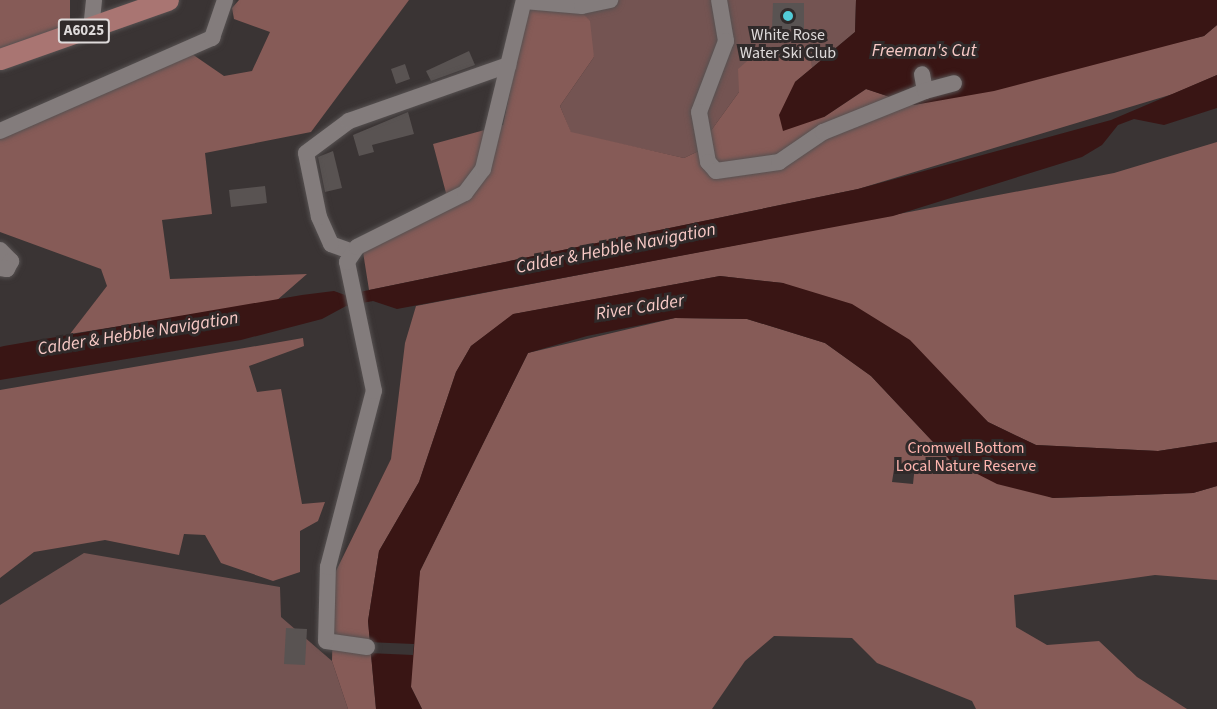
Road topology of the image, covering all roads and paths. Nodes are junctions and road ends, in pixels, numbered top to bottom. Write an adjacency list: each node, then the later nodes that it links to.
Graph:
1 (94, 0): 7 (lane)
2 (168, 0): 7 (main road, A6025)
3 (225, 0): 11 (lane)
4 (524, 0): 5 (lane); 9 (lane)
5 (610, 0)
6 (719, 0): 10 (lane)
7 (91, 29): 8 (main road, A6025)
8 (0, 60)
9 (508, 65): 13 (lane); 13 (lane)
10 (954, 83)
11 (0, 131)
12 (0, 250): 14 (lane)
13 (350, 251): 15 (lane)
14 (0, 268)
15 (367, 647)

